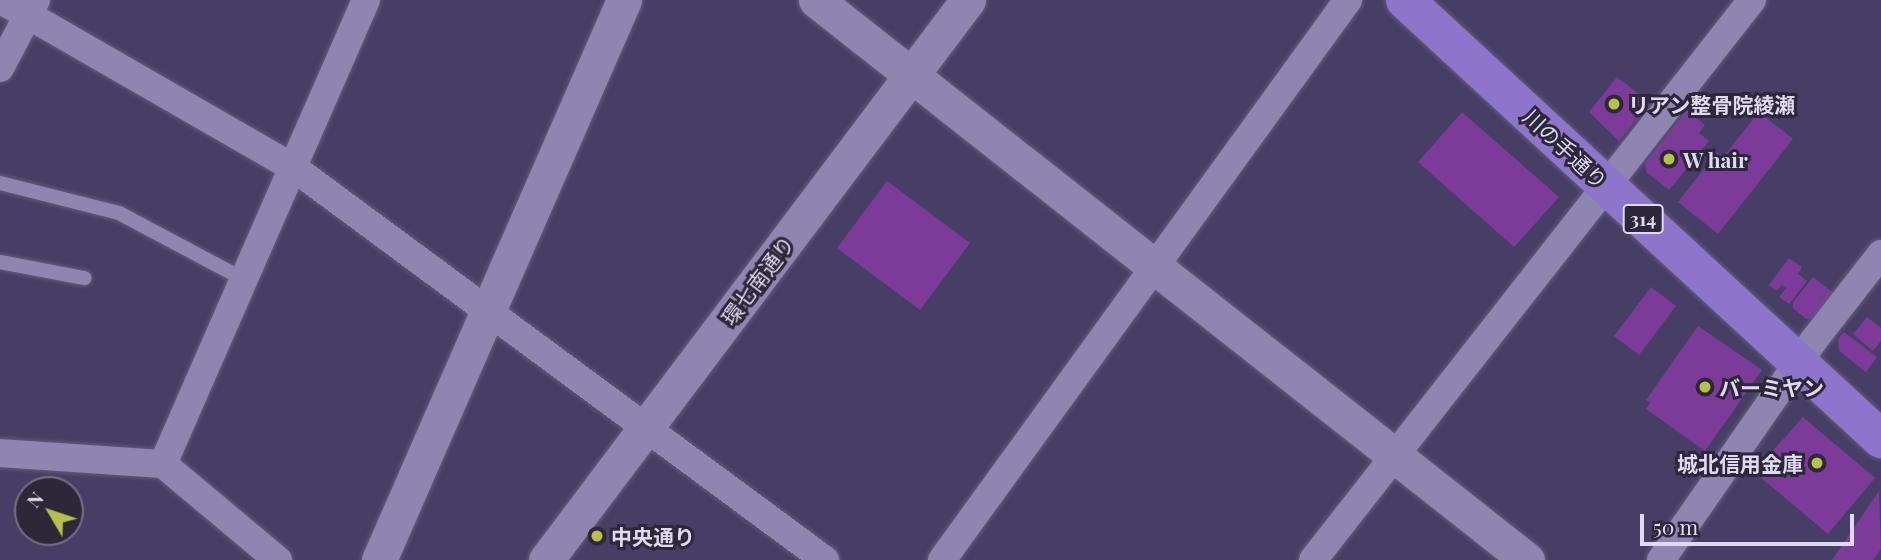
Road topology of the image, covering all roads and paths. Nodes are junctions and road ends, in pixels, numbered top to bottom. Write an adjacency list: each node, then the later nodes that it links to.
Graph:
1 (0, 0): 9 (street)
2 (366, 0): 12 (street)
3 (624, 0): 20 (street)
4 (816, 0): 11 (street)
5 (968, 0): 11 (street, 環七南通り)
6 (1348, 0): 17 (street)
7 (1405, 0): 14 (main road, 川の手通り / 314)
8 (1752, 0): 14 (street)
9 (32, 7): 10 (street); 12 (street)
10 (0, 68)
11 (911, 76): 17 (street); 22 (street, 環七南通り)
12 (294, 168): 19 (street); 20 (street)
13 (0, 183): 19 (lane)
14 (1607, 185): 21 (main road, 川の手通り / 314); 25 (street)
15 (1881, 254): 21 (street)
16 (0, 262): 18 (lane)
17 (1153, 266): 25 (street); 31 (street)
18 (84, 278)
19 (243, 279): 26 (street)
20 (490, 310): 22 (street); 28 (street)
21 (1799, 363): 23 (main road, 川の手通り / 314); 34 (street)
22 (647, 426): 29 (street, 環七南通り); 30 (street)
23 (1881, 439)
24 (0, 453): 26 (street)
25 (1395, 455): 32 (street); 33 (street)
26 (163, 464): 27 (street)
27 (278, 560)
28 (379, 560)
29 (546, 560)
30 (825, 560)
31 (942, 560)
32 (1313, 560)
33 (1527, 560)
34 (1661, 560)

